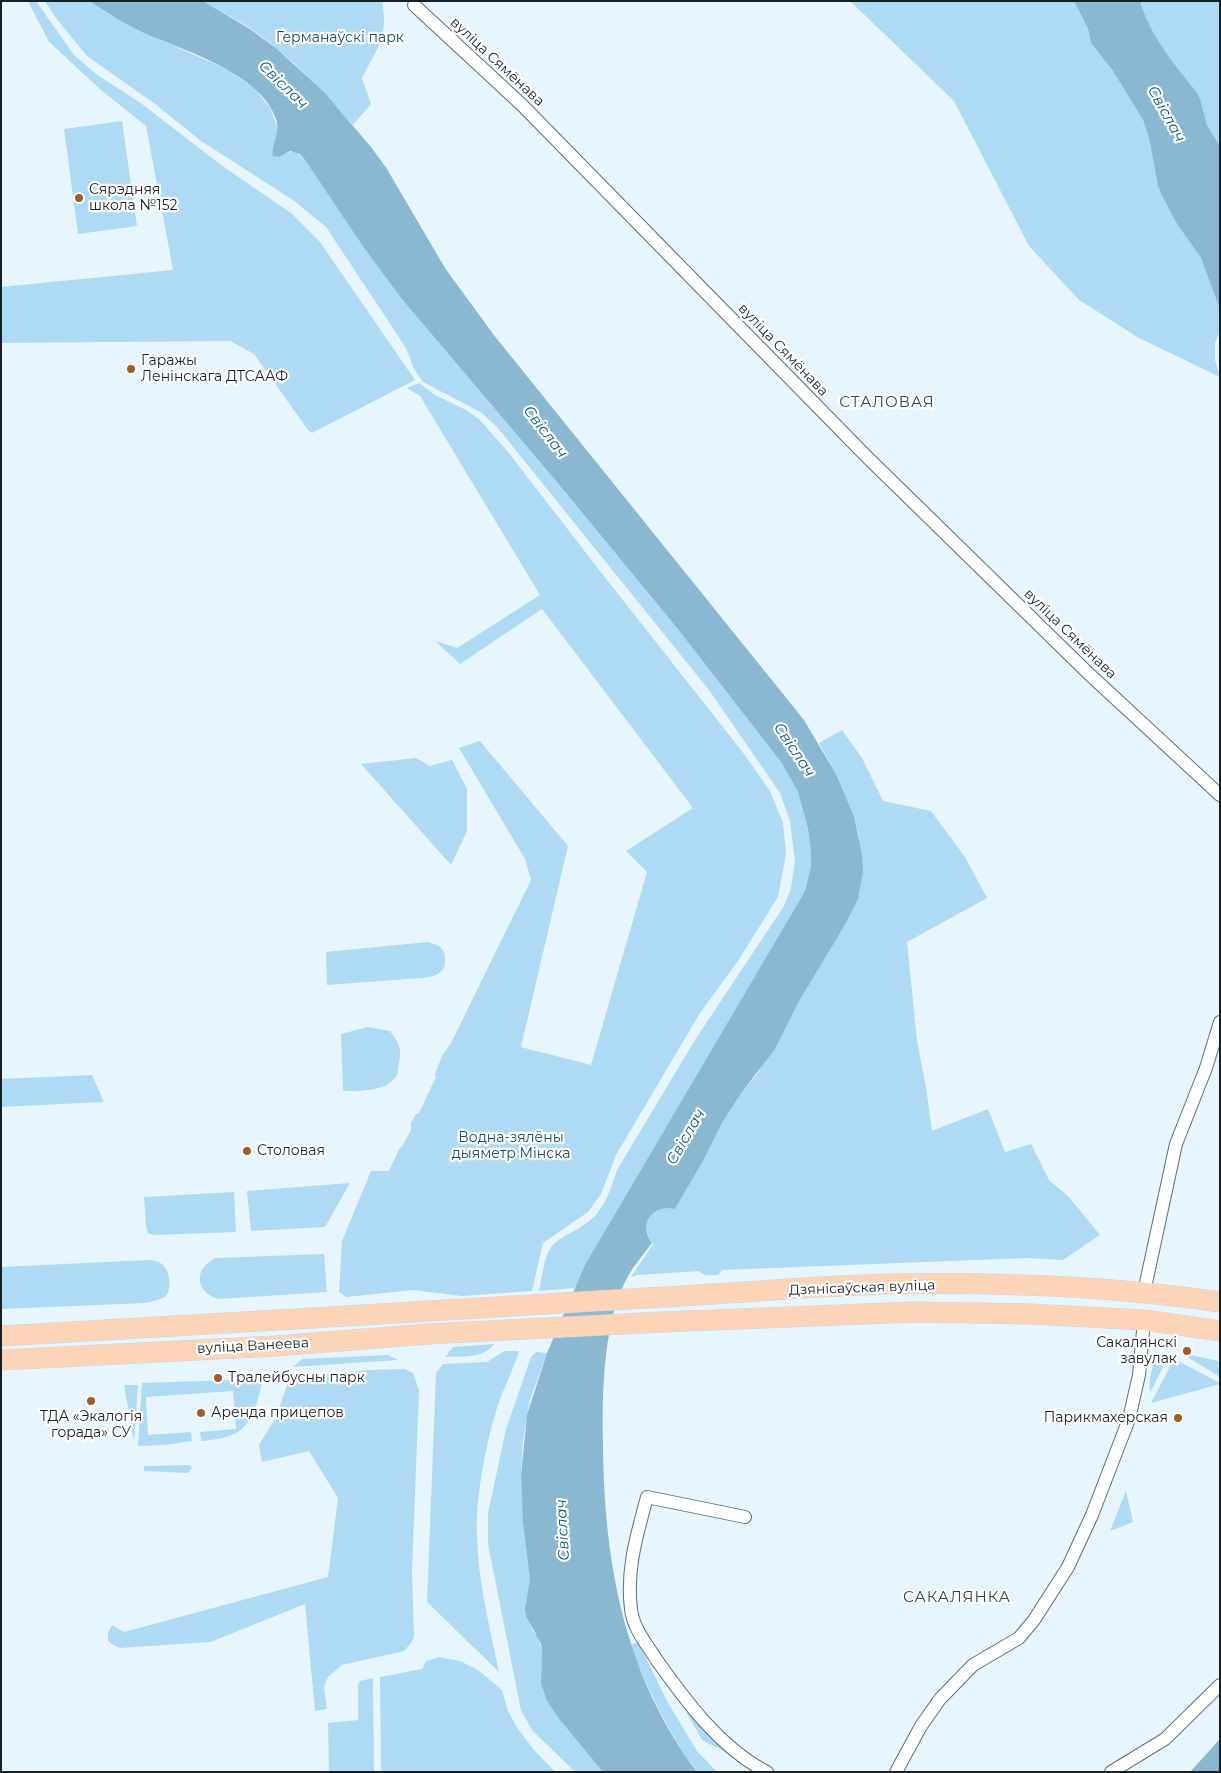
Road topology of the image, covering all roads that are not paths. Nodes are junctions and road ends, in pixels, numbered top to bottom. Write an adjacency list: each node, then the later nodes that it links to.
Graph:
1 (414, 5): 2 (street, вуліца Сямёнава)
2 (1220, 795)
3 (1220, 1022): 4 (street)
4 (1144, 1292): 5 (main road, Дзянісаўская вуліца); 6 (main road, Дзянісаўская вуліца)
5 (1220, 1302)
6 (503, 1306): 8 (main road, вуліца Ванеева)
7 (1144, 1320): 9 (main road, Дзянісаўская вуліца); 10 (main road, Дзянісаўская вуліца); 17 (street)
8 (181, 1327): 11 (main road, вуліца Ванеева); 12 (street)
9 (505, 1331): 12 (main road, вуліца Ванеева)
10 (1220, 1331)
11 (1, 1336)
12 (181, 1350): 13 (main road, вуліца Ванеева)
13 (1, 1360)
14 (745, 1517): 16 (street)
15 (1220, 1686): 18 (street)
16 (767, 1772)
17 (896, 1772)
18 (1111, 1772)

